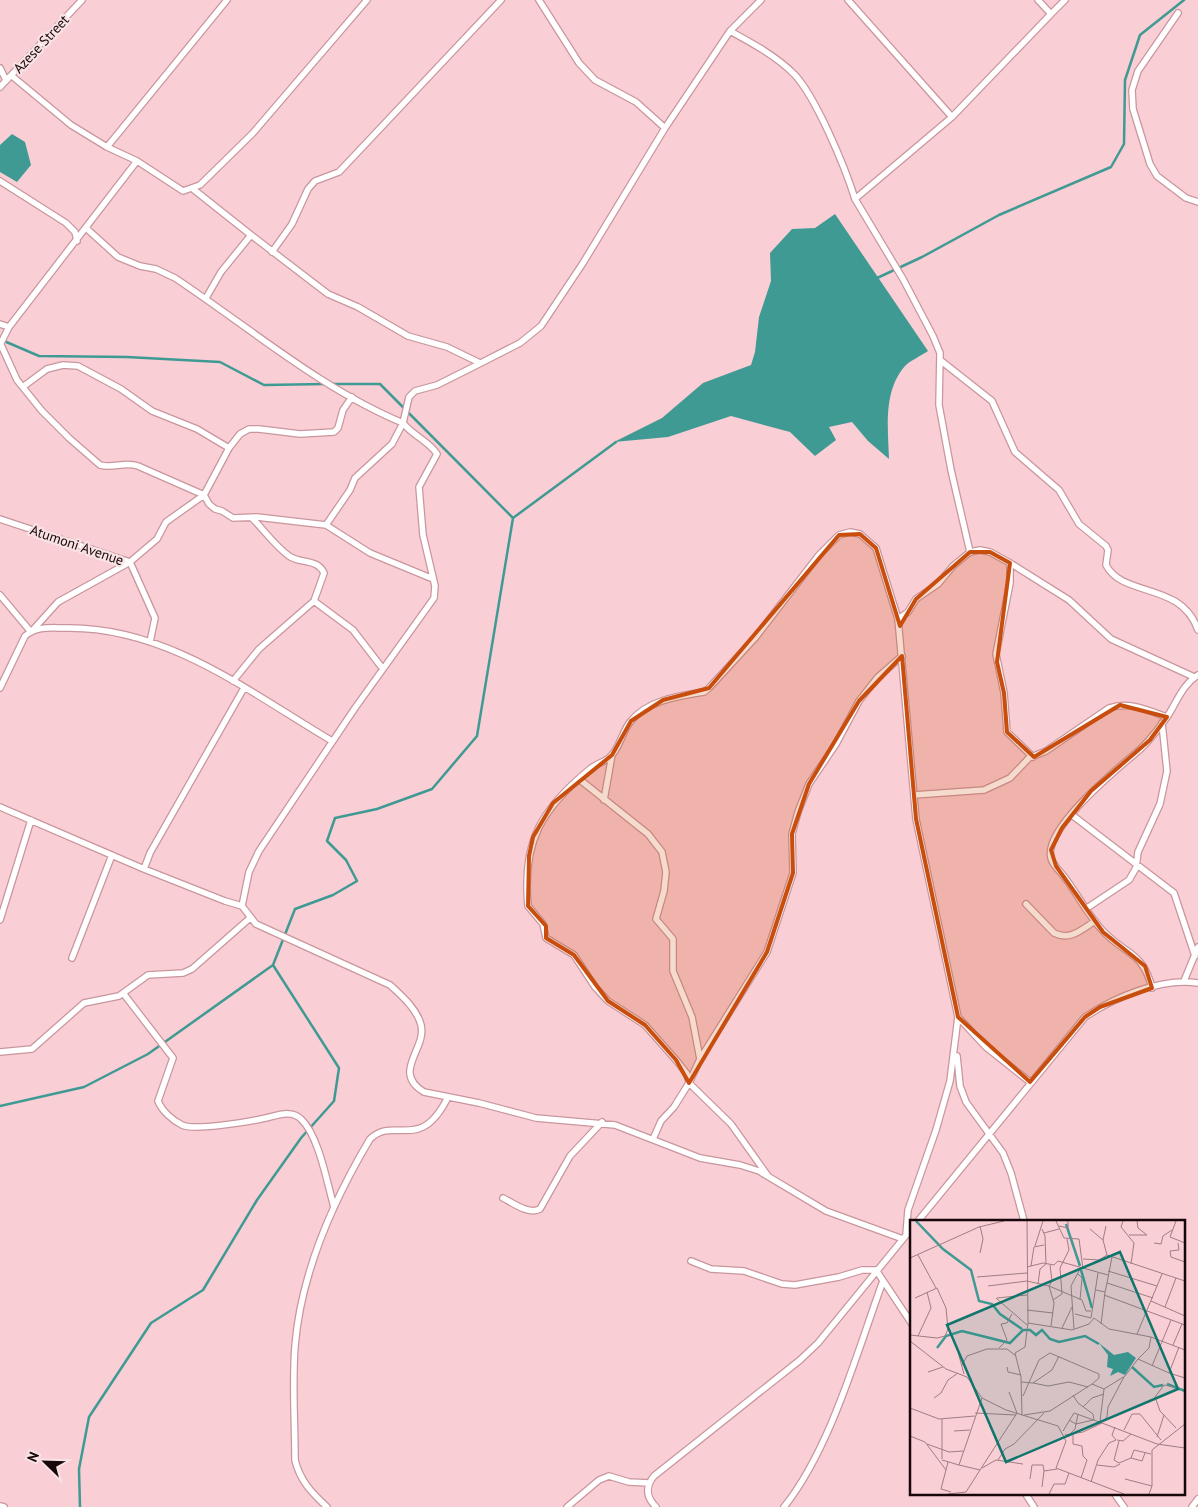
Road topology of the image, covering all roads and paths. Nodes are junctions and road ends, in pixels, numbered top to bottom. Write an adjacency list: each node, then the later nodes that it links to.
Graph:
1 (82, 0): 14 (street, Azese Street)
2 (227, 0): 19 (street)
3 (367, 0): 22 (street)
4 (501, 0): 28 (street)
5 (539, 0): 18 (street)
6 (761, 0): 12 (street)
7 (848, 0): 17 (street)
8 (1038, 0): 11 (street)
9 (1065, 0): 11 (street)
10 (1178, 13): 24 (street)
11 (1051, 14): 17 (street)
12 (730, 31): 18 (street); 23 (street)
13 (0, 68): 15 (street)
14 (12, 76): 15 (street, Azese Street); 19 (street)
15 (6, 80): 16 (street, Azese Street)
16 (0, 87)
17 (952, 117): 23 (street)
18 (665, 128): 34 (street)
19 (107, 147): 20 (street)
20 (137, 162): 22 (street); 25 (street)
21 (0, 181): 27 (street)
22 (193, 189): 26 (street)
23 (855, 199): 33 (street)
24 (1198, 202)
25 (86, 228): 27 (street); 29 (street)
26 (251, 235): 28 (street); 29 (street)
27 (77, 241): 31 (street)
28 (272, 252): 34 (street)
29 (206, 298): 36 (street)
30 (0, 324): 31 (street)
31 (9, 327): 32 (street)
32 (0, 345): 35 (street)
33 (940, 360): 43 (street); 50 (street)
34 (480, 363): 37 (street)
35 (24, 386): 38 (street); 39 (street)
36 (352, 397): 37 (street); 38 (street)
37 (403, 423): 42 (street); 46 (street)
38 (229, 448): 39 (street)
39 (204, 495): 40 (street); 44 (street)
40 (252, 518): 42 (street); 48 (street)
41 (0, 519): 44 (street, Atumoni Avenue)
42 (326, 525): 46 (street)
43 (970, 552): 45 (street); 49 (street)
44 (130, 562): 51 (street); 52 (street, Atumoni Avenue)
45 (1010, 563): 55 (street); 63 (street)
46 (433, 579): 54 (street)
47 (0, 595): 51 (street)
48 (314, 601): 54 (street); 56 (street)
49 (898, 620): 53 (street); 62 (street)
50 (1198, 630)
51 (31, 632): 52 (street); 57 (street)
52 (150, 642): 56 (street)
53 (902, 656): 65 (street); 89 (street)
54 (383, 669): 61 (street)
55 (1196, 676): 59 (street)
56 (233, 681): 58 (street)
57 (0, 688)
58 (244, 688): 61 (street); 72 (street)
59 (1167, 717): 60 (street); 63 (street)
60 (1162, 723): 68 (street); 71 (street)
61 (332, 742): 74 (street)
62 (612, 756): 64 (street); 66 (street)
63 (1033, 757): 65 (street)
64 (579, 780): 66 (street); 91 (street)
65 (914, 795): 86 (street)
66 (604, 800): 89 (street)
67 (0, 807): 69 (street)
68 (1072, 815): 71 (street); 75 (street)
69 (31, 820): 70 (street); 77 (street)
70 (112, 855): 72 (street); 81 (street)
71 (1137, 866): 75 (street); 80 (street)
72 (144, 869): 74 (street)
73 (1026, 904): 78 (street)
74 (242, 906): 76 (street)
75 (1087, 908): 78 (street)
76 (250, 918): 85 (street); 92 (street)
77 (0, 920)
78 (1095, 921): 84 (street)
79 (1198, 948): 80 (street)
80 (1195, 956): 82 (street)
81 (72, 958)
82 (1184, 981): 83 (street); 84 (street)
83 (1198, 983)
84 (1152, 988): 90 (street)
85 (123, 993): 88 (street); 98 (street)
86 (958, 1017): 87 (street); 90 (street)
87 (957, 1036): 94 (street); 102 (street)
88 (0, 1052)
89 (700, 1059): 91 (street)
90 (1030, 1082): 94 (street)
91 (689, 1083): 95 (street); 96 (street)
92 (448, 1097): 93 (street); 98 (street)
93 (602, 1122): 95 (street); 97 (street)
94 (989, 1132): 99 (street); 100 (street)
95 (653, 1139): 96 (street)
96 (768, 1176): 102 (street)
97 (503, 1198)
98 (334, 1207): 113 (street)
99 (919, 1220)
100 (1024, 1220)
101 (910, 1230): 102 (street)
102 (904, 1238): 104 (street)
103 (691, 1260): 104 (street)
104 (876, 1270): 105 (street); 107 (street)
105 (883, 1281): 106 (street); 116 (street)
106 (910, 1321)
107 (649, 1483): 114 (street); 115 (street)
108 (1026, 1494): 117 (street)
109 (1115, 1494): 118 (street)
110 (1198, 1499): 119 (street)
111 (0, 1506): 112 (street)
112 (4, 1507)
113 (327, 1507)
114 (567, 1507)
115 (656, 1507)
116 (784, 1507)
117 (1034, 1507)
118 (1124, 1507)
119 (1192, 1507)

